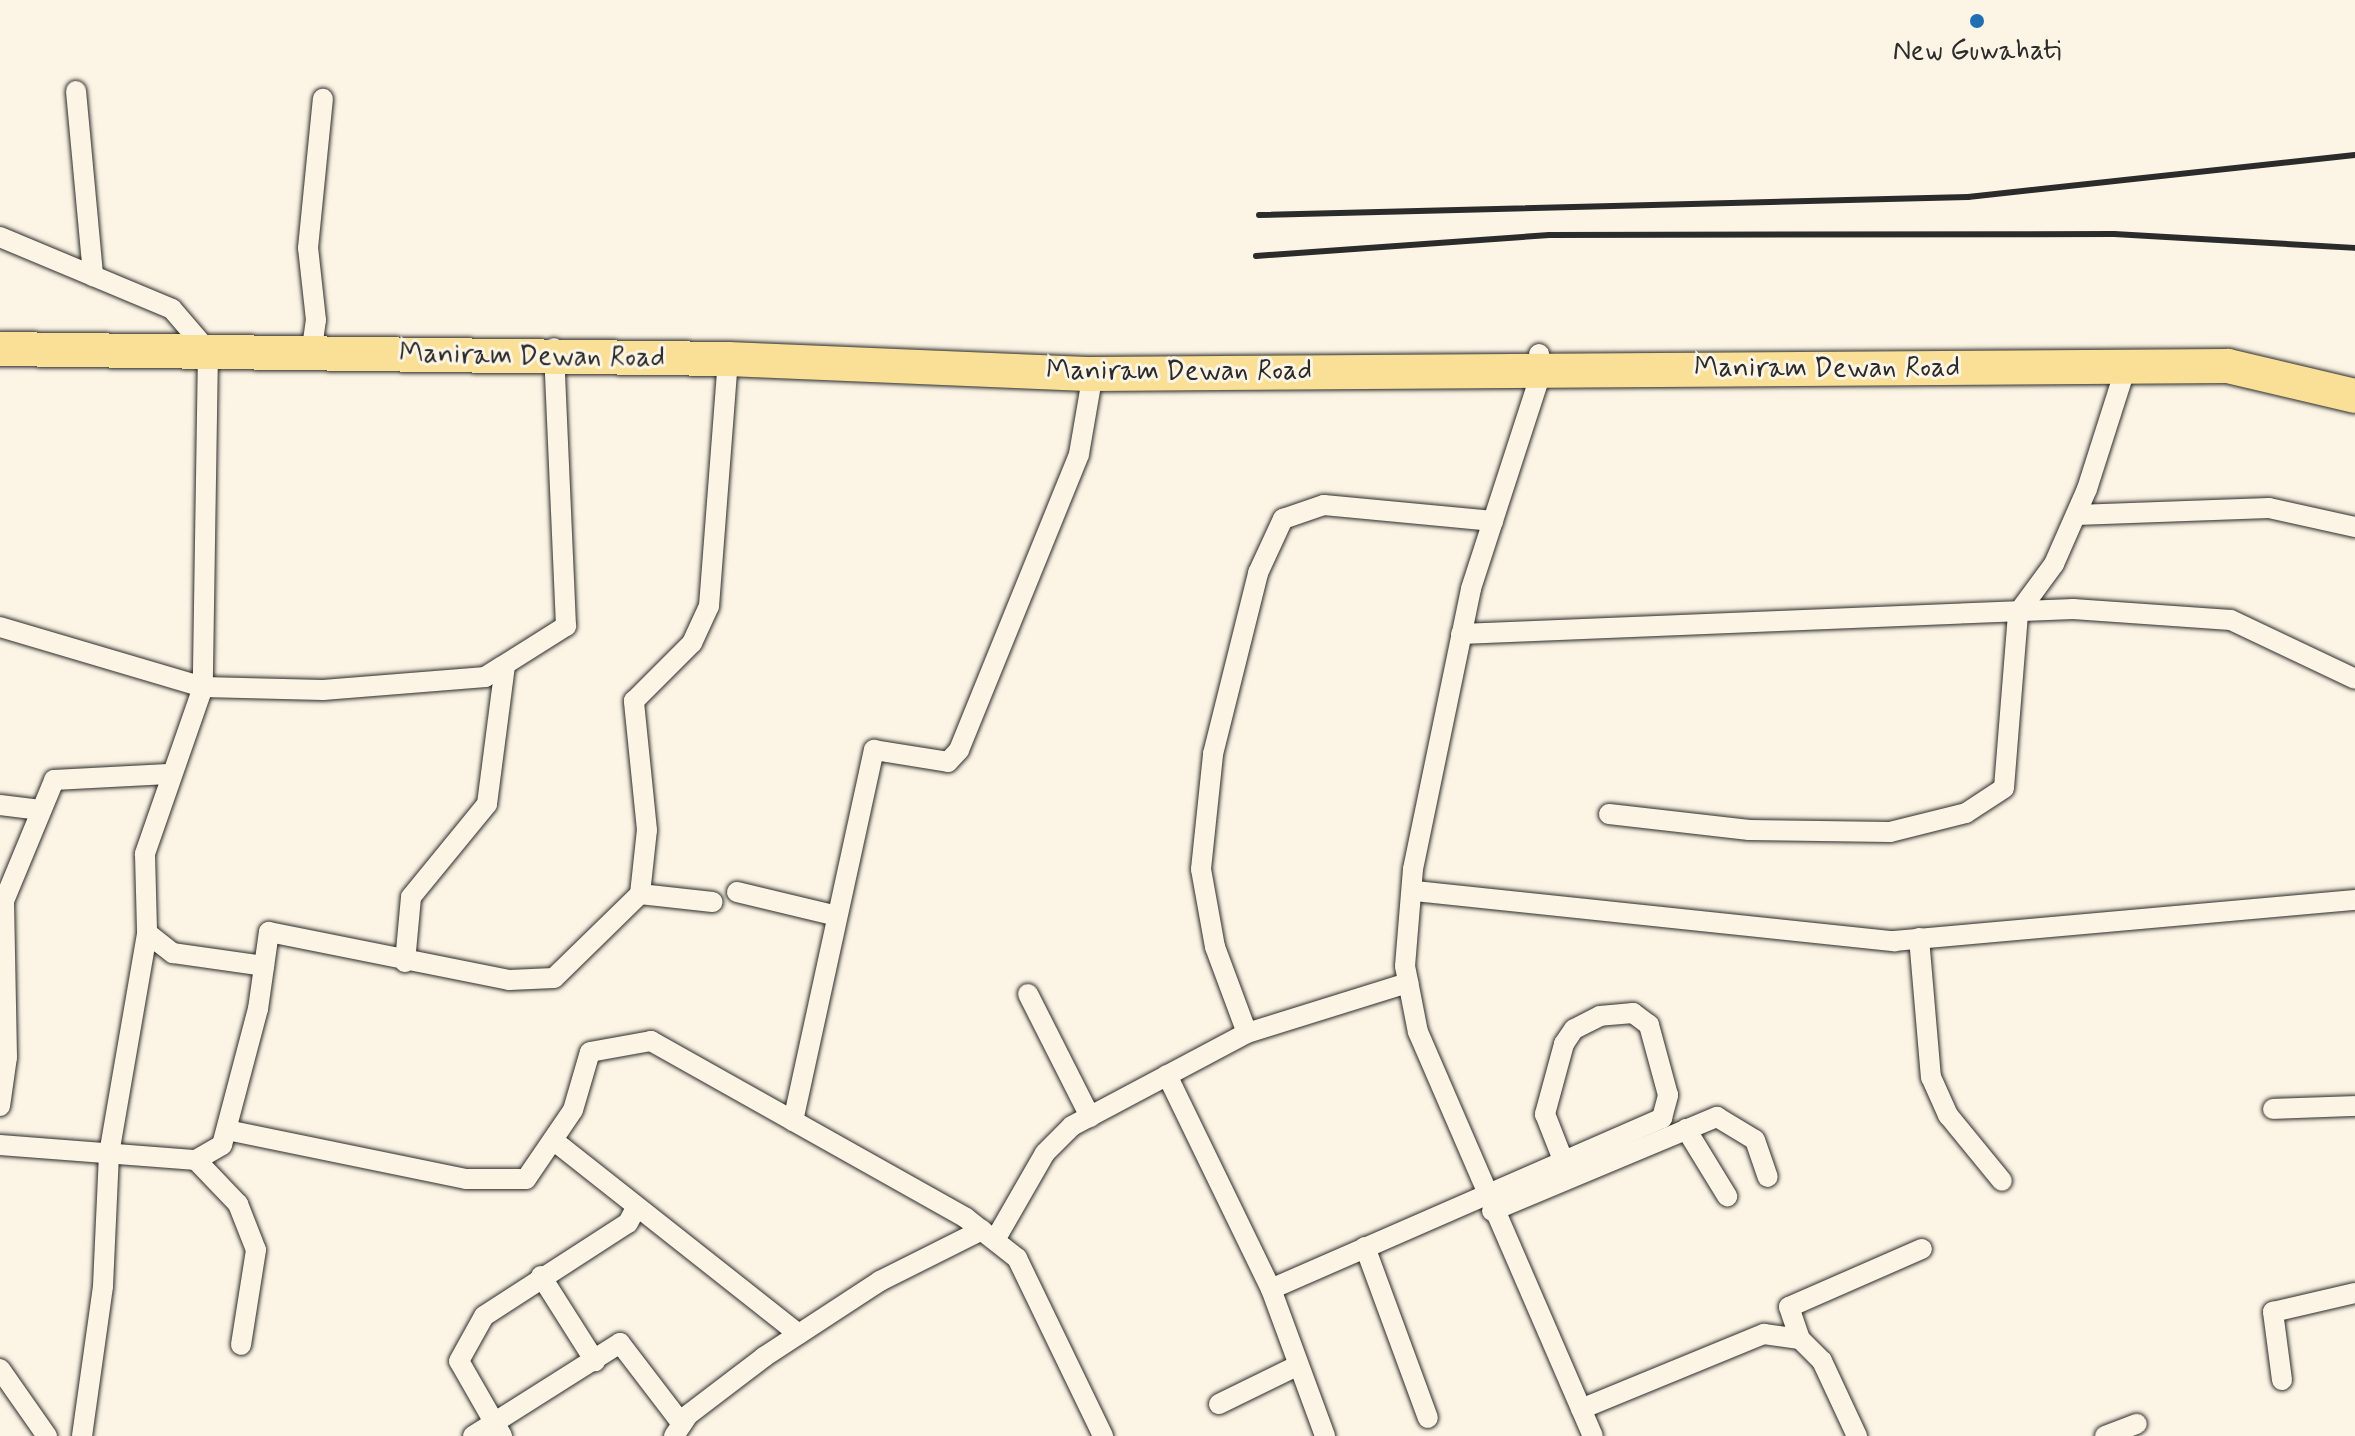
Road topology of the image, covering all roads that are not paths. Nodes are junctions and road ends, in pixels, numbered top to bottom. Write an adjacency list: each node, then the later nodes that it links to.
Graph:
1 (76, 91): 4 (street)
2 (323, 99): 7 (street)
3 (0, 237): 4 (street)
4 (93, 276): 6 (street)
5 (0, 332): 6 (main road, Maniram Dewan Road)
6 (201, 343): 7 (main road, Maniram Dewan Road); 8 (main road, Maniram Dewan Road); 25 (street)
7 (312, 346): 9 (main road, Maniram Dewan Road)
8 (0, 349)
9 (554, 349): 10 (main road, Maniram Dewan Road); 11 (main road, Maniram Dewan Road); 23 (street)
10 (728, 359): 11 (main road, Maniram Dewan Road); 32 (street)
11 (951, 361): 13 (main road, Maniram Dewan Road)
12 (1540, 362): 13 (main road, Maniram Dewan Road); 14 (main road, Maniram Dewan Road); 15 (main road, Maniram Dewan Road); 18 (street)
13 (1094, 365): 35 (street)
14 (2125, 370): 16 (main road, Maniram Dewan Road); 17 (street)
15 (2355, 379)
16 (2355, 396)
17 (2076, 515): 19 (street); 20 (street)
18 (1493, 521): 22 (street); 42 (street)
19 (2355, 527)
20 (2018, 613): 22 (street); 24 (street); 29 (street)
21 (0, 627): 25 (street)
22 (1461, 634): 30 (street)
23 (505, 665): 25 (street); 38 (street)
24 (2355, 679)
25 (203, 687): 26 (street)
26 (168, 774): 28 (street); 36 (street)
27 (0, 805): 28 (street)
28 (39, 810): 44 (street)
29 (1609, 814)
30 (1415, 891): 37 (street); 40 (street)
31 (737, 892): 35 (street)
32 (640, 894): 34 (street); 38 (street)
33 (2355, 900): 37 (street)
34 (713, 902)
35 (837, 916): 48 (street)
36 (147, 933): 39 (street); 53 (street)
37 (1919, 938): 57 (street)
38 (405, 962): 39 (street)
39 (264, 966): 50 (street)
40 (1408, 983): 42 (street); 59 (street)
41 (1028, 994): 47 (street)
42 (1247, 1033): 43 (street)
43 (1167, 1075): 47 (street); 65 (street)
44 (0, 1106)
45 (2355, 1106): 46 (street)
46 (2273, 1109)
47 (1090, 1117): 61 (street)
48 (793, 1121): 51 (street); 61 (street)
49 (1686, 1129): 56 (street); 58 (street); 59 (street)
50 (227, 1130): 51 (street); 54 (street)
51 (553, 1140): 60 (street)
52 (0, 1145): 53 (street)
53 (109, 1154): 54 (street); 81 (street)
54 (196, 1160): 69 (street)
55 (1563, 1160): 55 (street); 59 (street)
56 (1768, 1177)
57 (2002, 1181)
58 (1727, 1196)
59 (1488, 1202): 62 (street); 75 (street)
60 (636, 1208): 64 (street); 67 (street)
61 (988, 1235): 67 (street); 83 (street)
62 (1365, 1247): 65 (street); 76 (street)
63 (1922, 1249): 68 (street)
64 (541, 1276): 70 (street); 78 (street)
65 (1271, 1289): 71 (street)
66 (2355, 1293): 73 (street)
67 (799, 1334): 79 (street)
68 (1800, 1339): 75 (street); 86 (street)
69 (241, 1345)
70 (595, 1361): 78 (street); 79 (street)
71 (1297, 1366): 74 (street); 84 (street)
72 (0, 1369): 80 (street)
73 (2282, 1380)
74 (1219, 1404)
75 (1581, 1409): 85 (street)
76 (1428, 1418)
77 (2137, 1424): 87 (street)
78 (495, 1428): 82 (street)
79 (678, 1430)
80 (47, 1436)
81 (82, 1436)
82 (473, 1436)
83 (1103, 1436)
84 (1325, 1436)
85 (1593, 1436)
86 (1857, 1436)
87 (2105, 1436)

